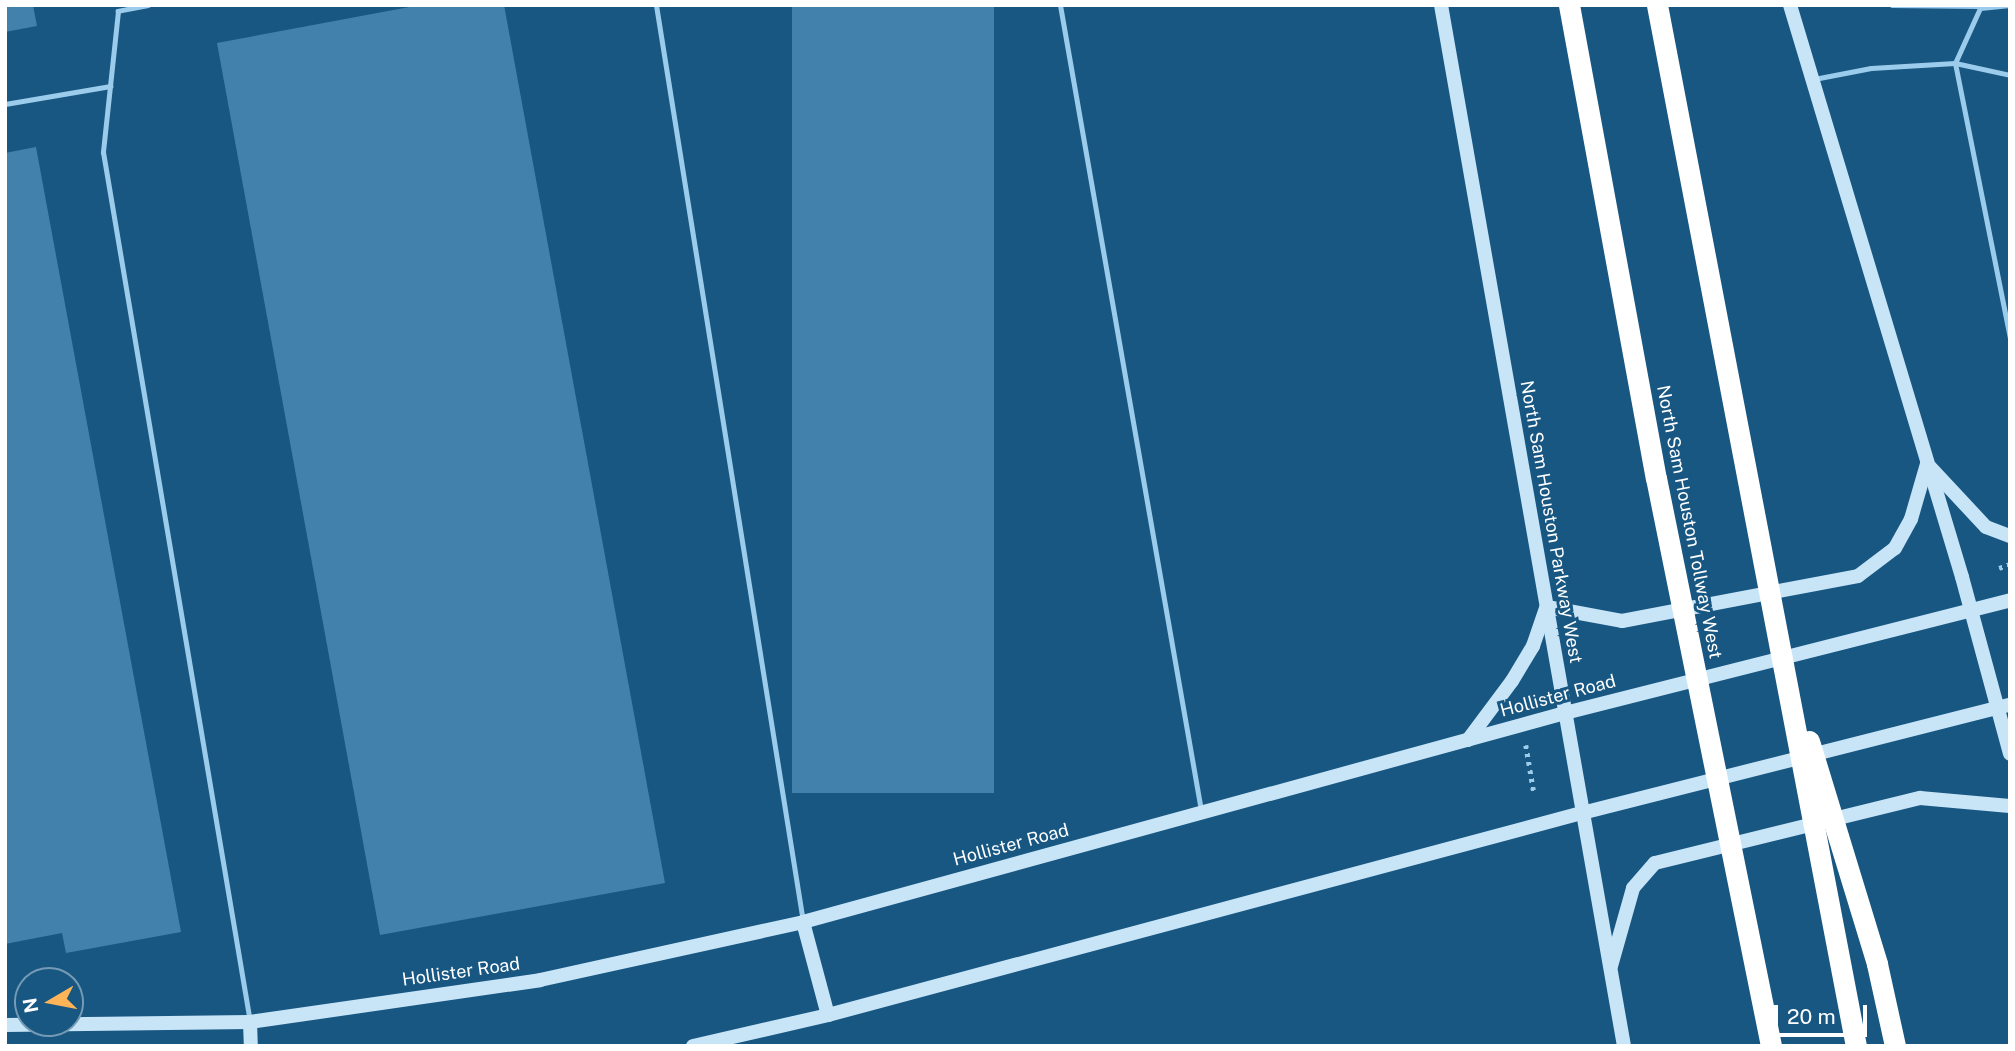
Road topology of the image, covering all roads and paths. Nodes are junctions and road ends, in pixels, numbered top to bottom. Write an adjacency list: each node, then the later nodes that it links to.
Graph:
1 (148, 5): 11 (lane)
2 (656, 5): 35 (lane)
3 (1060, 5): 33 (lane)
4 (1441, 5): 23 (main road, North Sam Houston Parkway West)
5 (1569, 5): 43 (highway, North Sam Houston Tollway West)
6 (1657, 5): 25 (highway)
7 (1790, 5): 14 (main road)
8 (1892, 5): 10 (lane)
9 (2010, 5): 10 (lane)
10 (1979, 7): 12 (lane)
11 (118, 8): 15 (lane)
12 (1955, 63): 13 (lane); 14 (lane); 17 (lane)
13 (2010, 75)
14 (1810, 79): 18 (main road)
15 (110, 86): 16 (lane); 38 (lane)
16 (5, 104)
17 (2010, 338)
18 (1927, 463): 19 (main road); 23 (main road); 24 (main road)
19 (2010, 536)
20 (2010, 564): 21 (path)
21 (1999, 568)
22 (2010, 600): 24 (main road, Hollister Road)
23 (1547, 607): 27 (main road, North Sam Houston Parkway West); 28 (main road)
24 (1971, 610): 26 (main road); 27 (main road, Hollister Road)
25 (1775, 632): 44 (highway); 45 (highway)
26 (2004, 706): 30 (main road); 34 (main road)
27 (1565, 713): 28 (main road, Hollister Road); 34 (main road, North Sam Houston Parkway West)
28 (1468, 740): 33 (main road, Hollister Road)
29 (1526, 742): 31 (path)
30 (2010, 754)
31 (1534, 793)
32 (2010, 806): 36 (main road)
33 (1201, 813): 35 (main road, Hollister Road)
34 (1582, 813): 36 (main road, North Sam Houston Parkway West); 37 (main road)
35 (803, 922): 37 (main road); 38 (main road, Hollister Road)
36 (1610, 969): 42 (main road, North Sam Houston Parkway West)
37 (828, 1015): 41 (main road)
38 (250, 1022): 39 (main road, Hollister Road); 40 (main road)
39 (5, 1025)
40 (251, 1046)
41 (693, 1046)
42 (1624, 1046)
43 (1770, 1046)
44 (1856, 1046)
45 (1895, 1046)

